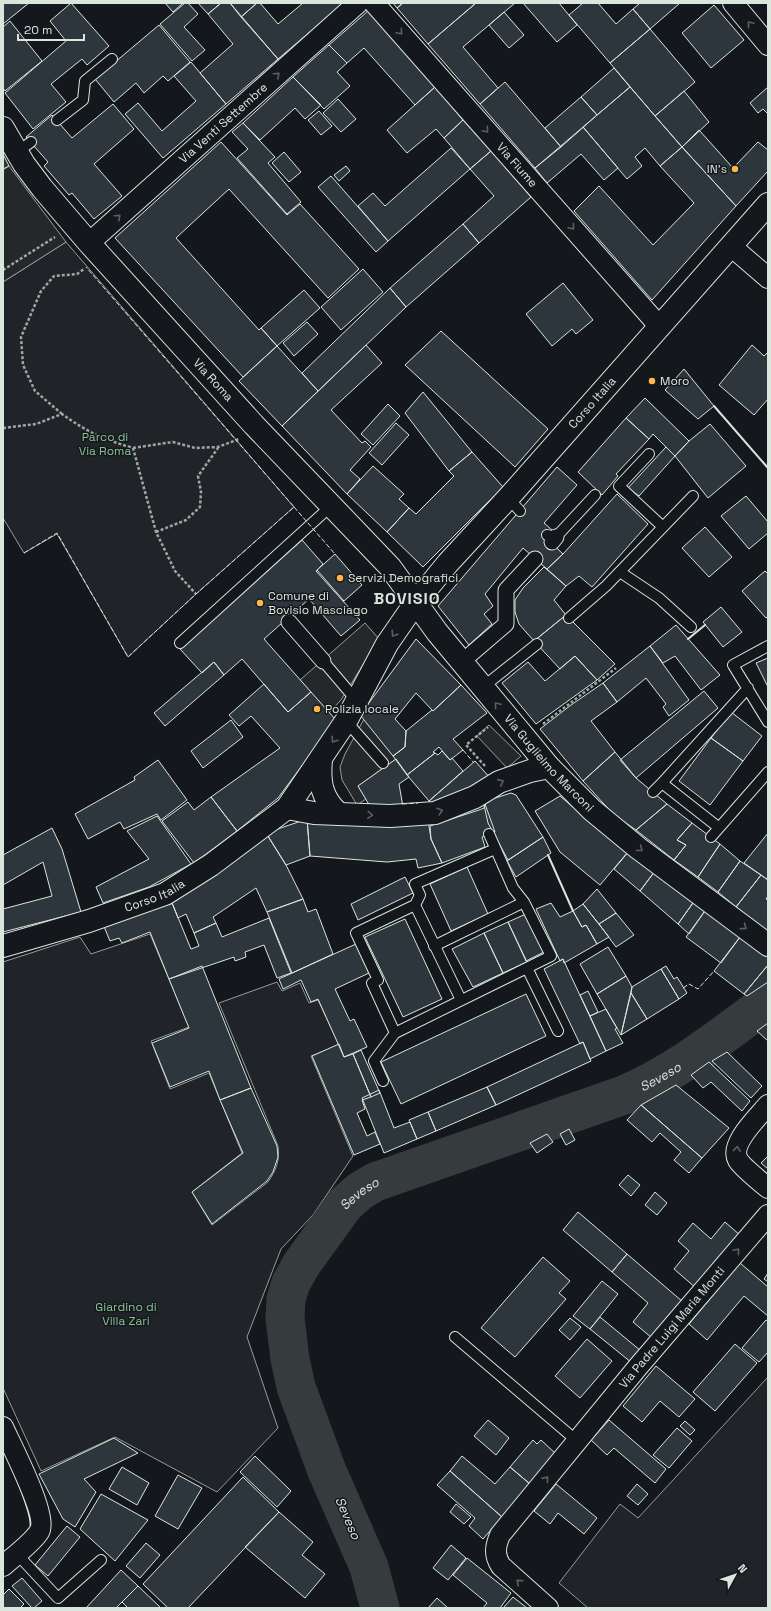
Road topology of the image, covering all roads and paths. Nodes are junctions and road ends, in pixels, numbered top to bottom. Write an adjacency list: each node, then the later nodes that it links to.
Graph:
1 (358, 3): 11 (street, Via Venti Settembre, one-way to 1)
2 (374, 3): 14 (street, Via Fiume, one-way to 14)
3 (733, 3): 4 (street, one-way to 3)
4 (768, 45)
5 (112, 59): 6 (lane)
6 (57, 120)
7 (3, 128): 9 (street, Via Roma)
8 (768, 204): 10 (street, Corso Italia)
9 (74, 225): 11 (street, Via Roma); 12 (path)
10 (731, 246): 13 (street); 14 (street, Corso Italia)
11 (94, 250): 15 (path); 16 (street, Via Roma)
12 (3, 270)
13 (768, 278)
14 (660, 327): 30 (street, Corso Italia)
15 (62, 414): 17 (path); 19 (path)
16 (254, 425): 18 (path); 23 (street, Via Roma)
17 (3, 428)
18 (218, 447): 19 (path); 25 (path)
19 (133, 448): 25 (path)
20 (649, 454): 24 (lane)
21 (595, 495): 26 (lane)
22 (693, 496): 24 (lane)
23 (331, 506): 30 (street, Via Roma); 34 (lane)
24 (663, 527): 28 (lane)
25 (156, 532): 29 (path)
26 (552, 538)
27 (535, 559): 37 (street)
28 (620, 572): 31 (lane); 33 (lane)
29 (196, 594)
30 (416, 602): 40 (street, Via Guglielmo Marconi); 42 (street, Corso Italia, one-way to 42)
31 (569, 618)
32 (289, 622): 38 (street)
33 (691, 627)
34 (180, 643)
35 (537, 644): 40 (lane)
36 (768, 646): 41 (lane)
37 (471, 654)
38 (323, 661): 42 (lane)
39 (616, 668): 46 (path)
40 (483, 687): 46 (street, Via Guglielmo Marconi, one-way to 40)
41 (748, 688): 44 (lane); 52 (lane)
42 (358, 701): 43 (street, Corso Italia)
43 (346, 721): 47 (street, Corso Italia, one-way to 47); 48 (lane)
44 (768, 722)
45 (493, 723): 51 (path, Via Guglielmo Marconi)
46 (525, 738): 49 (street, Via Guglielmo Marconi)
47 (321, 759): 54 (street, Corso Italia); 55 (street)
48 (383, 763)
49 (549, 767): 51 (street, one-way to 49); 62 (street, Via Guglielmo Marconi, one-way to 62)
50 (768, 772): 56 (lane)
51 (499, 782): 55 (street, one-way to 51)
52 (662, 783): 53 (lane); 56 (lane)
53 (653, 792)
54 (287, 808): 55 (street); 63 (street, Corso Italia)
55 (339, 814)
56 (718, 827): 58 (lane)
57 (489, 834): 59 (lane)
58 (711, 836)
59 (495, 849): 60 (lane); 61 (lane)
60 (524, 902): 64 (lane); 65 (lane)
61 (415, 905): 64 (lane); 68 (lane)
62 (768, 945)
63 (3, 946)
64 (434, 946): 66 (lane)
65 (527, 968): 66 (lane); 67 (lane)
66 (461, 1000): 68 (lane)
67 (558, 1031)
68 (395, 1033): 69 (lane)
69 (383, 1080)
70 (768, 1105): 71 (street, one-way to 70)
71 (768, 1188)
72 (768, 1216): 75 (street, Via Padre Luigi Maria Monti, one-way to 72)
73 (455, 1337): 75 (lane)
74 (3, 1427): 76 (street)
75 (577, 1441): 78 (street, Via Padre Luigi Maria Monti, one-way to 75)
76 (10, 1560): 77 (lane)
77 (101, 1560)
78 (548, 1608)

